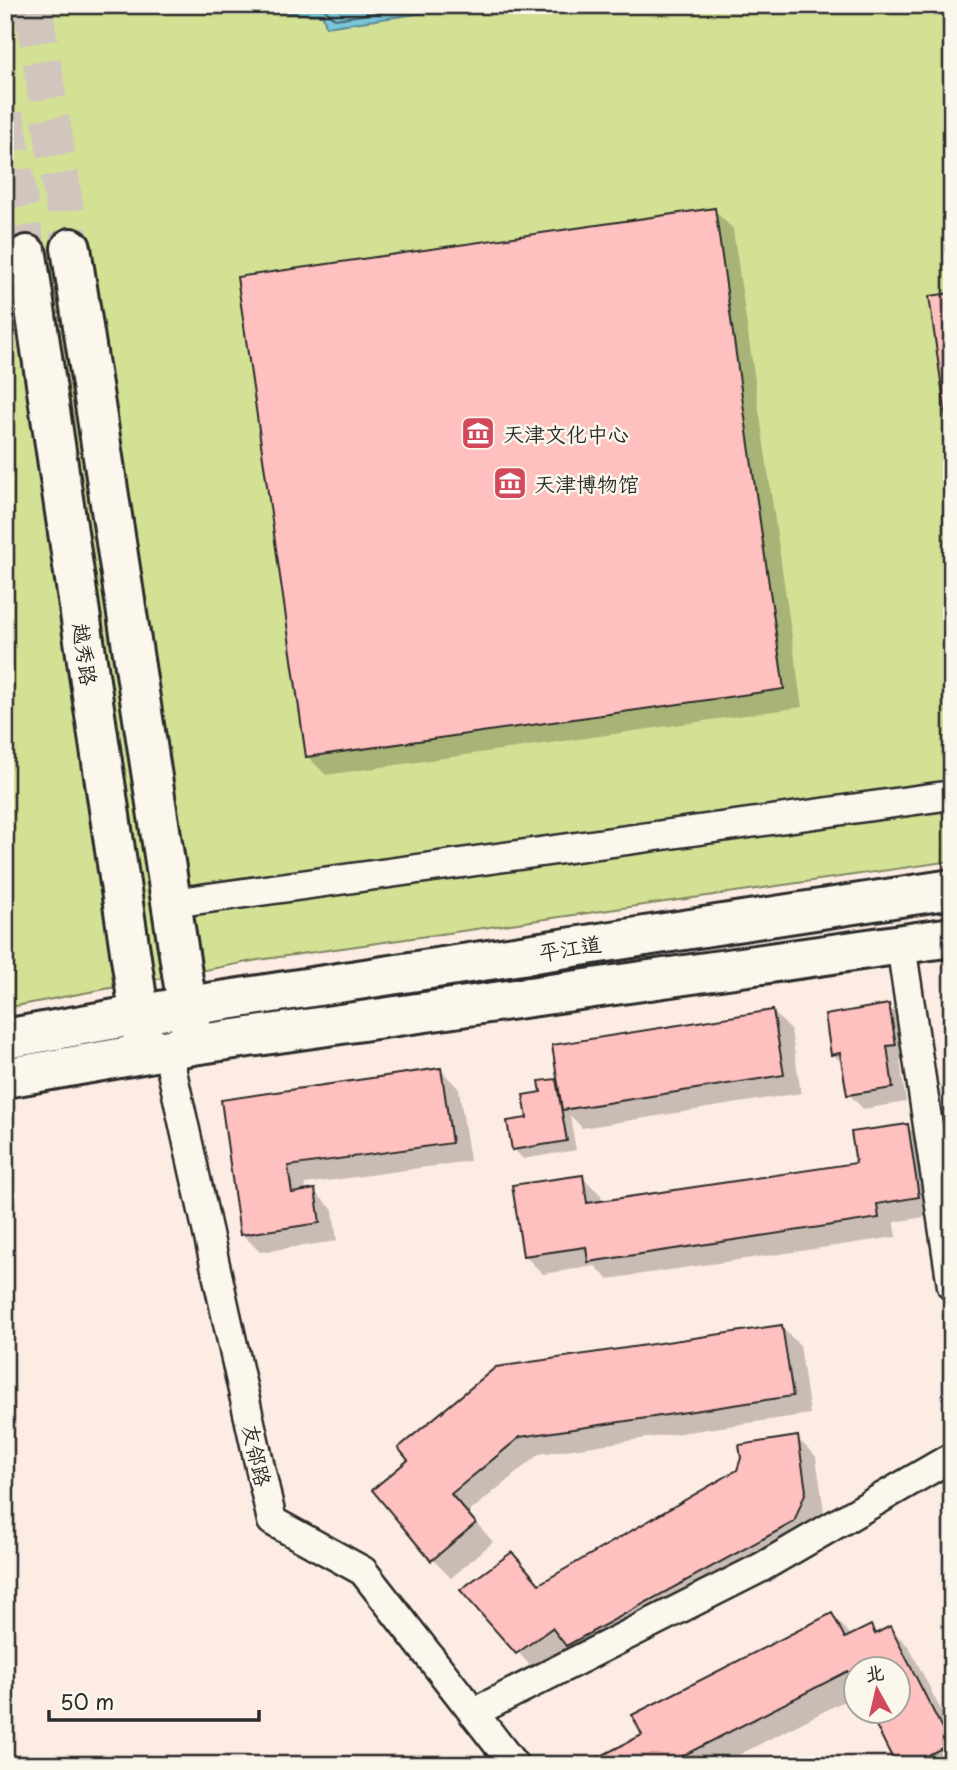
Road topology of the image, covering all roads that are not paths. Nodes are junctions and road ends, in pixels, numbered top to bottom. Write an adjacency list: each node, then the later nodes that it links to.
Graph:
1 (71, 248): 5 (main road)
2 (27, 255): 9 (main road, 越秀路)
3 (952, 795): 5 (street)
4 (952, 889): 8 (main road, 平江道)
5 (172, 903): 8 (main road)
6 (952, 937): 7 (main road, 平江道)
7 (901, 945): 11 (main road, 平江道); 13 (street)
8 (188, 1006): 9 (main road, 平江道); 11 (main road)
9 (139, 1015): 10 (main road, 平江道); 11 (main road, 越秀路)
10 (5, 1039)
11 (168, 1049): 12 (main road, 平江道); 15 (street, 友邻路)
12 (5, 1078)
13 (952, 1286)
14 (952, 1457): 15 (street)
15 (473, 1713): 16 (street, 友邻路)
16 (514, 1765)

